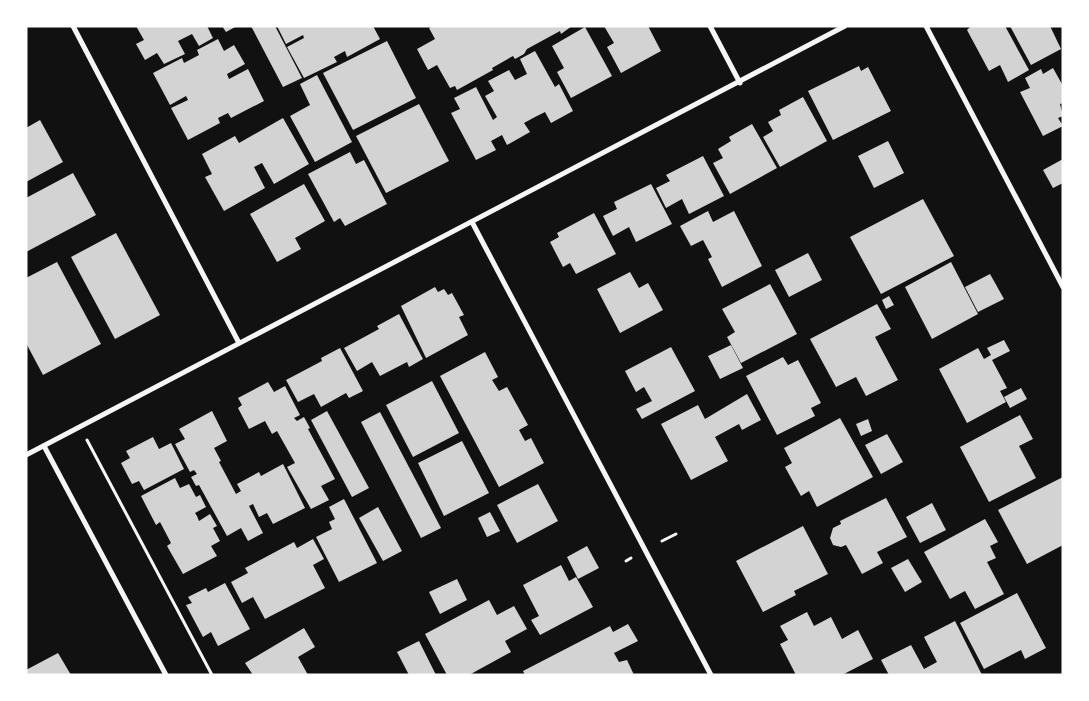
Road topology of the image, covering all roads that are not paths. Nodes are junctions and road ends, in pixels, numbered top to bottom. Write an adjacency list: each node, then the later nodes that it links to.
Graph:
1 (73, 26): 8 (street)
2 (710, 26): 5 (street)
3 (845, 26): 5 (street)
4 (926, 26): 7 (street)
5 (740, 83): 6 (street)
6 (472, 222): 8 (street); 12 (street)
7 (1063, 287)
8 (239, 343): 9 (street)
9 (44, 446): 10 (street); 11 (street)
10 (26, 455)
11 (166, 675)
12 (711, 675)

